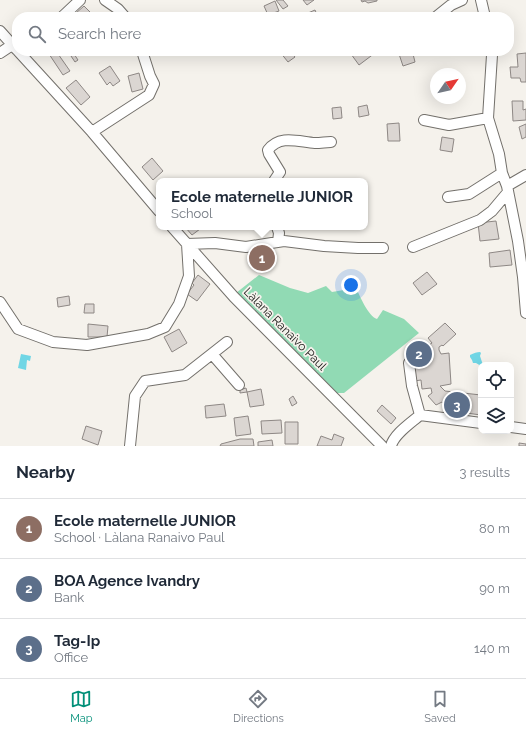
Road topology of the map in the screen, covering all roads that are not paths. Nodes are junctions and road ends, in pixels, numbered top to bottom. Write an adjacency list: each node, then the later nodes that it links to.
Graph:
1 (80, 0): 5 (street)
2 (104, 0): 6 (street)
3 (462, 0): 7 (street)
4 (481, 0): 8 (street)
5 (67, 12)
6 (120, 12)
7 (442, 12)
8 (484, 12)
9 (0, 32): 10 (street)
10 (12, 44)
11 (12, 50): 12 (street)
12 (0, 53)
13 (23, 56): 18 (street)
14 (144, 56): 18 (street)
15 (492, 56): 16 (street)
16 (488, 118): 17 (street); 20 (street)
17 (424, 120)
18 (92, 132): 25 (street)
19 (331, 142): 22 (street)
20 (502, 173): 23 (street); 24 (street)
21 (526, 175): 23 (street)
22 (277, 178)
23 (507, 189): 28 (street); 31 (street)
24 (448, 197)
25 (156, 207)
26 (175, 230): 30 (street, Làlana Ranaivo Paul)
27 (278, 230): 29 (street)
28 (522, 241): 33 (street)
29 (278, 242): 30 (street); 32 (street)
30 (187, 244): 34 (street); 45 (street, Làlana Ranaivo Paul)
31 (413, 247)
32 (382, 248)
33 (525, 277): 35 (street)
34 (0, 302)
35 (526, 313)
36 (227, 342): 37 (street)
37 (212, 354): 39 (street); 44 (street)
38 (409, 363): 40 (street)
39 (239, 386)
40 (420, 415): 41 (street); 46 (street)
41 (478, 423)
42 (514, 427): 43 (street)
43 (526, 429)
44 (130, 446)
45 (382, 446)
46 (391, 446)

